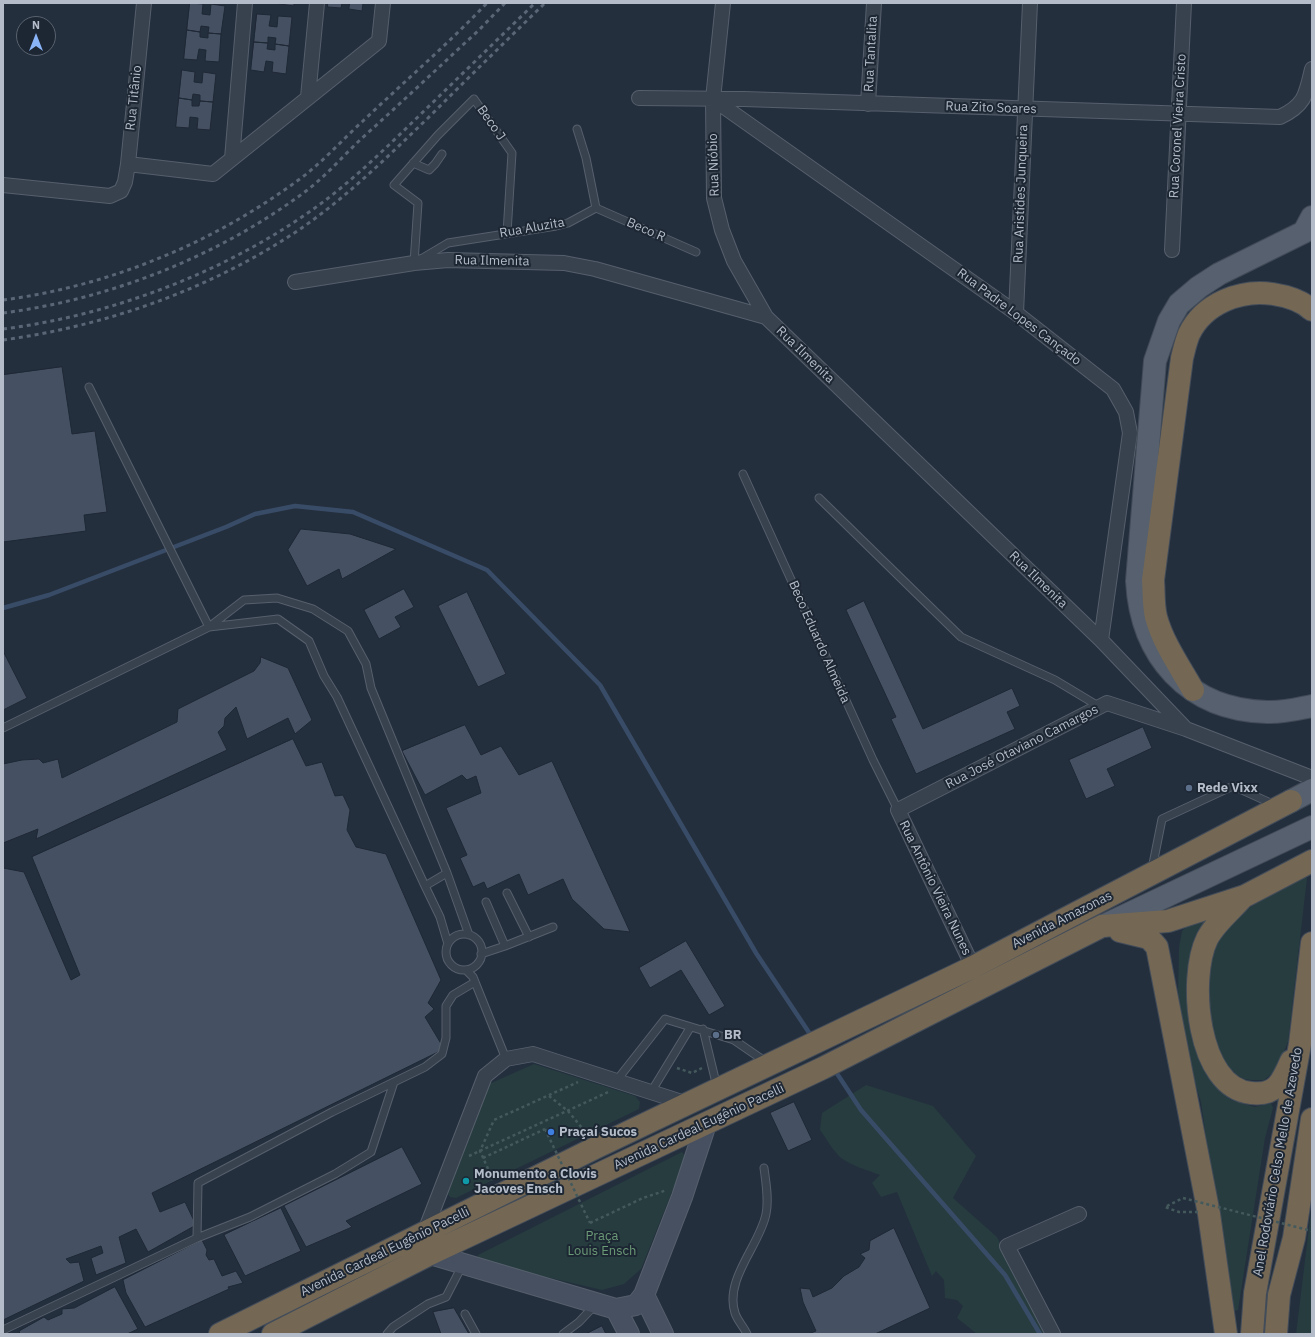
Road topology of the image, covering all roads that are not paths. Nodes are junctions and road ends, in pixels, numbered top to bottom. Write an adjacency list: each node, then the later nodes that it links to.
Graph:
1 (144, 3): 20 (street, Rua Titânio)
2 (245, 3): 18 (street)
3 (317, 3): 10 (street)
4 (383, 3): 10 (street)
5 (722, 3): 12 (street, Rua Nióbio)
6 (874, 3): 13 (street, Rua Tantalita)
7 (1030, 3): 14 (street, Rua Aristides Junqueira)
8 (1184, 3): 15 (street, Rua Coronel Vieira Cristo)
9 (1312, 69): 15 (street, Rua Zito Soares)
10 (308, 97): 18 (street)
11 (639, 98): 12 (street, Rua Zito Soares)
12 (713, 99): 13 (street, Rua Zito Soares); 30 (street, Rua Padre Lopes Cançado); 31 (street, Rua Nióbio)
13 (868, 104): 14 (street, Rua Zito Soares)
14 (1025, 108): 15 (street, Rua Zito Soares); 30 (street, Rua Aristides Junqueira)
15 (1179, 115): 25 (street, Rua Coronel Vieira Cristo)
16 (577, 129): 22 (lane)
17 (442, 154): 19 (lane)
18 (232, 159): 20 (street)
19 (413, 163): 24 (lane, Beco J); 27 (lane)
20 (128, 164): 21 (street, Rua Titânio)
21 (3, 185)
22 (596, 208): 24 (lane, Rua Aluzita); 26 (lane, Beco R)
23 (1308, 224): 37 (main road)
24 (507, 233): 27 (lane, Rua Aluzita)
25 (1172, 250)
26 (696, 252)
27 (414, 263): 28 (street, Rua Ilmenita); 31 (street, Rua Ilmenita)
28 (295, 282)
29 (1312, 310): 37 (highway)
30 (1016, 314): 36 (street, Rua Padre Lopes Cançado)
31 (766, 317): 36 (street, Rua Ilmenita)
32 (89, 387): 35 (lane)
33 (743, 474): 46 (lane, Beco Eduardo Almeida)
34 (819, 498): 39 (lane)
35 (208, 627): 40 (lane); 49 (lane); 51 (lane)
36 (1101, 640): 41 (street, Rua Ilmenita)
37 (1193, 690): 38 (main road)
38 (1312, 706)
39 (1100, 707): 41 (street, Rua José Otaviano Camargos); 46 (street, Rua José Otaviano Camargos)
40 (3, 728)
41 (1186, 729): 42 (street, Rua José Otaviano Camargos)
42 (1284, 766): 43 (street, Rua José Otaviano Camargos); 45 (street)
43 (1312, 778)
44 (1312, 790): 45 (main road, Avenida Amazonas)
45 (1285, 804): 50 (highway, Avenida Amazonas); 50 (lane)
46 (898, 810): 63 (street, Rua Antônio Vieira Nunes)
47 (1312, 827): 55 (main road, Avenida Amazonas)
48 (1312, 861): 53 (highway)
49 (447, 873): 51 (lane); 57 (lane)
50 (1151, 874): 63 (highway, Avenida Amazonas)
51 (426, 886): 60 (lane)
52 (508, 893): 58 (lane)
53 (1245, 896): 55 (highway); 68 (highway)
54 (486, 902): 61 (lane)
55 (1102, 926): 72 (highway, Avenida Amazonas); 102 (highway)
56 (553, 927): 58 (lane)
57 (469, 935): 60 (lane); 62 (lane)
58 (529, 937): 61 (lane)
59 (1312, 943): 68 (highway, Anel Rodoviário Celso Mello de Azevedo)
60 (448, 944): 64 (lane)
61 (506, 946): 62 (lane)
62 (481, 954): 64 (lane)
63 (973, 967): 69 (highway, Avenida Amazonas)
64 (466, 970): 65 (lane)
65 (475, 982): 70 (lane); 73 (lane)
66 (690, 1028): 67 (lane); 74 (lane); 76 (lane)
67 (703, 1029): 71 (lane); 75 (lane)
68 (1300, 1044): 103 (highway, Anel Rodoviário Celso Mello de Azevedo)
69 (809, 1045): 71 (highway, Avenida Cardeal Eugênio Pacelli)
70 (506, 1059): 74 (street); 83 (street)
71 (768, 1064): 75 (highway, Avenida Cardeal Eugênio Pacelli)
72 (823, 1068): 79 (highway, Avenida Cardeal Eugênio Pacelli)
73 (394, 1082): 85 (lane); 85 (lane)
74 (622, 1082): 76 (street)
75 (717, 1089): 77 (highway, Avenida Cardeal Eugênio Pacelli)
76 (651, 1092): 77 (street)
77 (688, 1104): 83 (highway, Avenida Cardeal Eugênio Pacelli)
78 (1312, 1119): 84 (highway, Anel Rodoviário Celso Mello de Azevedo)
79 (706, 1124): 86 (highway, Avenida Cardeal Eugênio Pacelli); 88 (street)
80 (764, 1168): 100 (lane)
81 (1312, 1180): 84 (highway)
82 (1079, 1214): 101 (street)
83 (425, 1231): 93 (highway, Avenida Cardeal Eugênio Pacelli)
84 (1303, 1234): 104 (highway, Anel Rodoviário Celso Mello de Azevedo)
85 (197, 1238): 92 (lane)
86 (430, 1254): 87 (street); 94 (highway, Avenida Cardeal Eugênio Pacelli)
87 (463, 1264): 89 (street); 95 (lane)
88 (644, 1294): 90 (street); 99 (street)
89 (596, 1303): 90 (street); 97 (lane)
90 (616, 1309): 98 (street)
91 (465, 1314): 96 (lane)
92 (3, 1330)
93 (220, 1334)
94 (273, 1334)
95 (387, 1334)
96 (476, 1334)
97 (563, 1334)
98 (628, 1334)
99 (663, 1334)
100 (747, 1334)
101 (1053, 1334)
102 (1226, 1334)
103 (1252, 1334)
104 (1276, 1334)

